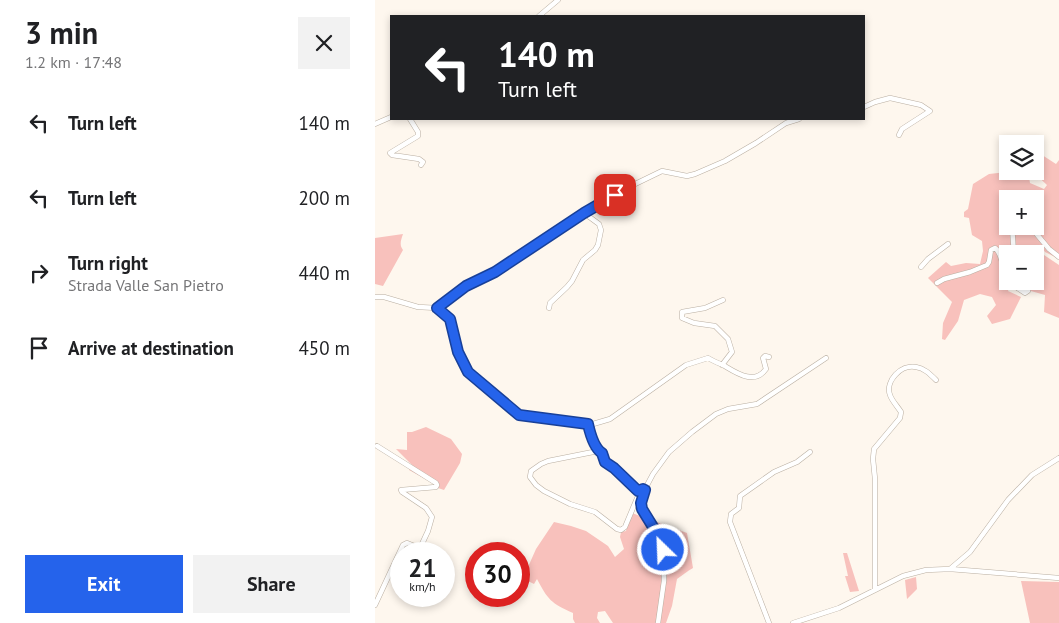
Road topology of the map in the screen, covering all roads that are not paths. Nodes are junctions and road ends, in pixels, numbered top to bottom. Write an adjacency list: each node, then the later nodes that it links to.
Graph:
1 (558, 0): 2 (street)
2 (540, 15)
3 (865, 106): 8 (street)
4 (390, 117): 7 (street)
5 (411, 120): 9 (street)
6 (796, 120): 10 (street)
7 (375, 124)
8 (899, 135)
9 (421, 165)
10 (584, 213): 19 (street); 20 (street)
11 (1037, 235): 14 (street)
12 (948, 244): 15 (street)
13 (999, 252): 16 (street)
14 (1059, 257)
15 (921, 267)
16 (937, 283)
17 (375, 297): 19 (street)
18 (723, 300): 23 (street)
19 (437, 308): 25 (street)
20 (549, 308)
21 (769, 357): 23 (street)
22 (825, 358): 30 (street)
23 (722, 365): 25 (street)
24 (936, 380): 36 (street)
25 (588, 424): 27 (street)
26 (377, 446): 32 (street)
27 (598, 451): 31 (street); 31 (street)
28 (810, 452): 39 (street)
29 (1059, 458): 33 (street)
30 (645, 490): 31 (street); 38 (street)
31 (638, 491)
32 (423, 542)
33 (951, 569): 35 (street); 36 (street)
34 (390, 575): 37 (street)
35 (1059, 578)
36 (875, 589): 40 (street)
37 (375, 604)
38 (658, 623)
39 (769, 623)
40 (793, 623)

